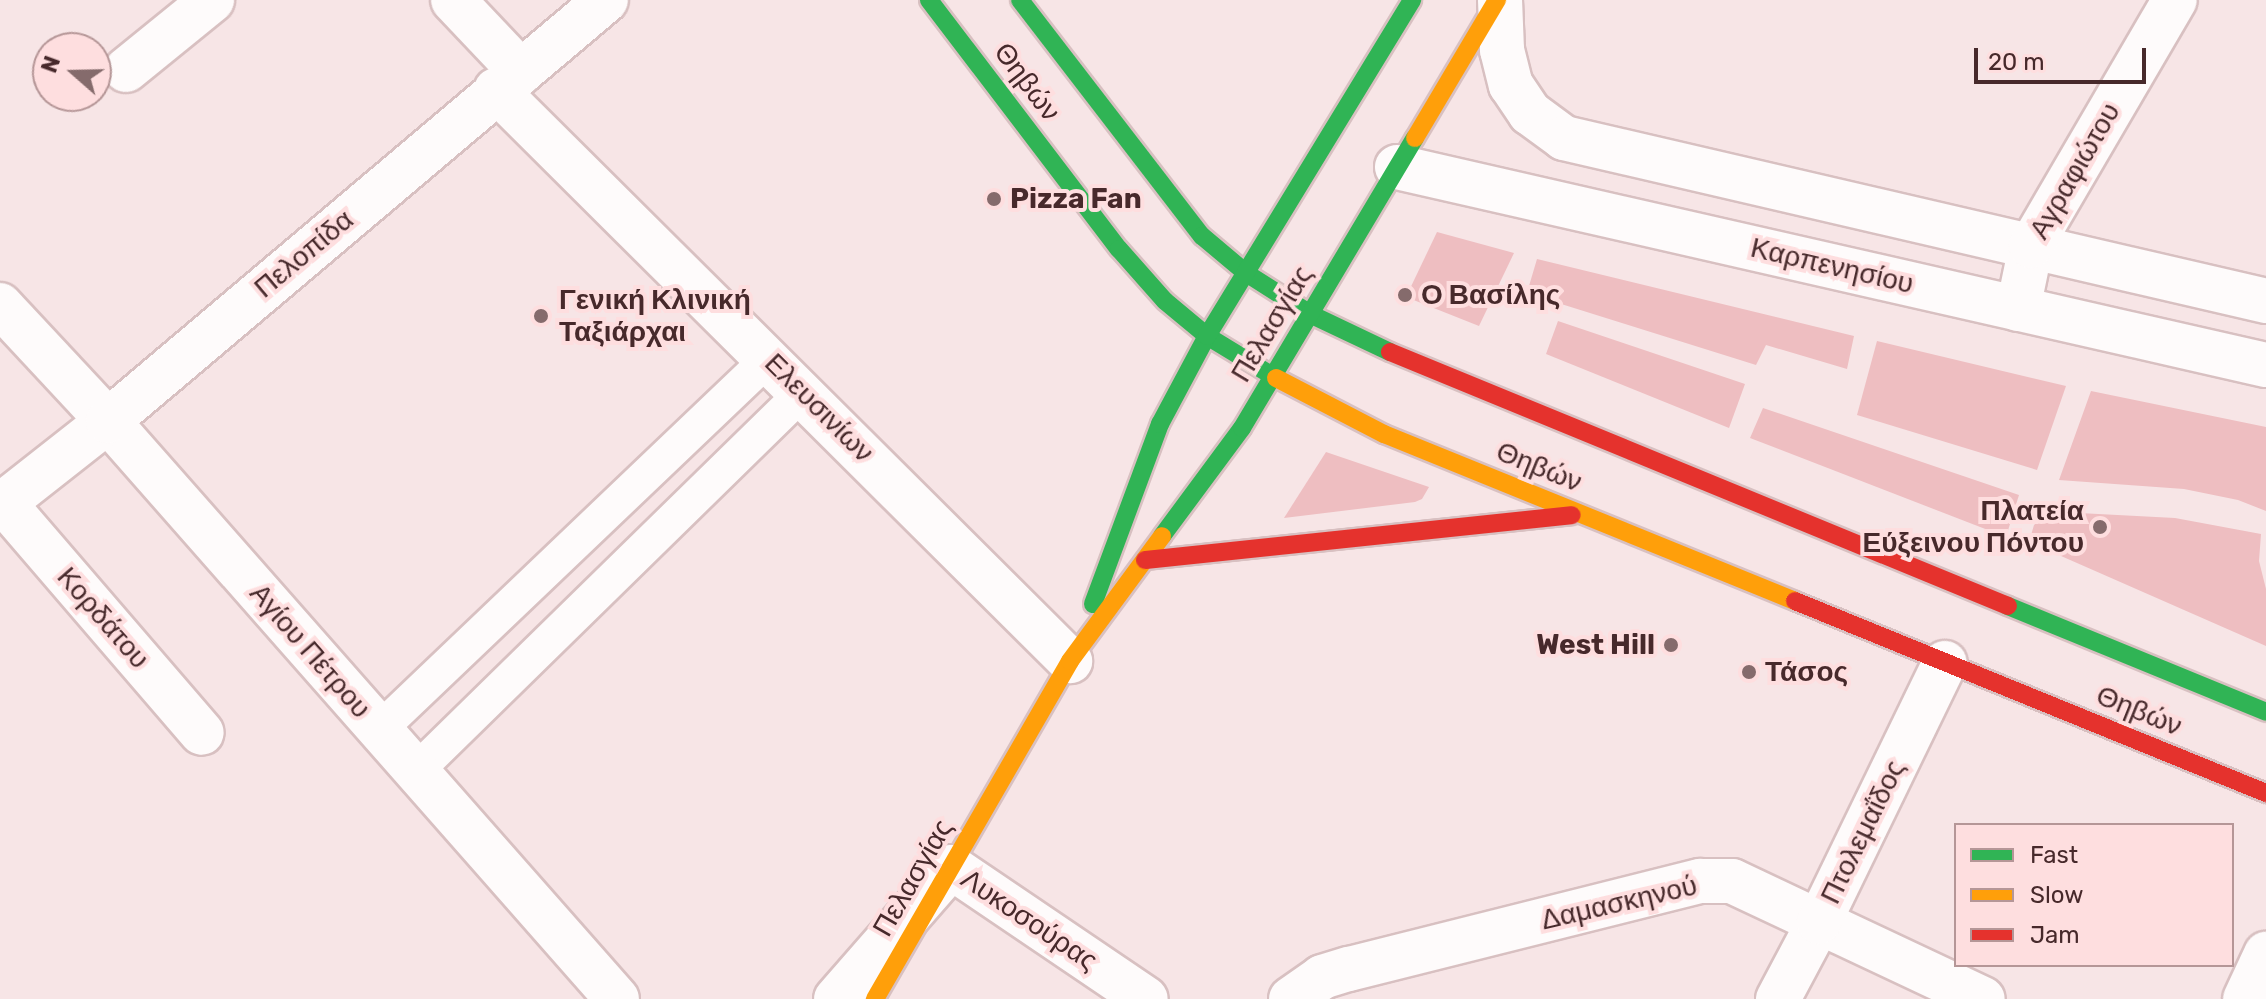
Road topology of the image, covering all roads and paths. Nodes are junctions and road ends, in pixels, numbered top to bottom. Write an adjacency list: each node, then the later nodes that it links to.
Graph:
1 (212, 0): 9 (street)
2 (453, 0): 10 (street, Ελευσινίων)
3 (606, 0): 10 (street, Πελοπίδα)
4 (929, 0): 18 (main road, Θηβών)
5 (1020, 0): 13 (main road, Θηβών)
6 (1412, 0): 13 (main road, Πελασγίας)
7 (1499, 0): 11 (main road, Πελασγίας); 12 (street)
8 (2175, 0): 12 (street, Αγραφιώτου)
9 (126, 70)
10 (509, 81): 19 (street, Ελευσινίων); 23 (street, Πελοπίδα)
11 (1397, 167): 16 (street, Καρπενησίου); 17 (main road, Πελασγίας)
12 (2031, 246): 14 (street); 16 (street, Αγραφιώτου)
13 (1246, 273): 17 (main road, Θηβών); 18 (main road, Πελασγίας)
14 (2266, 301)
15 (0, 305): 23 (street, Αγίου Πέτρου)
16 (2018, 309): 20 (street, Καρπενησίου)
17 (1312, 315): 21 (main road, Πελασγίας); 29 (main road, Θηβών)
18 (1207, 336): 21 (main road, Θηβών); 27 (main road, Πελασγίας)
19 (769, 358): 22 (street, Ελευσινίων); 30 (lane)
20 (2266, 365)
21 (1273, 376): 25 (main road, Θηβών); 26 (main road, Πελασγίας)
22 (803, 392): 27 (street, Ελευσινίων); 32 (lane)
23 (108, 421): 24 (street, Πελοπίδα); 30 (street, Αγίου Πέτρου)
24 (2, 505): 31 (street, Κορδάτου)
25 (1580, 514): 26 (main road); 28 (main road, Θηβών)
26 (1145, 560): 27 (main road, Πελασγίας)
27 (1070, 661): 34 (main road, Πελασγίας)
28 (1945, 663): 33 (main road, Θηβών); 35 (street, Πτολεμαΐδος)
29 (2266, 712)
30 (379, 730): 32 (street, Αγίου Πέτρου)
31 (202, 733)
32 (416, 771): 37 (street, Αγίου Πέτρου)
33 (2266, 793)
34 (951, 867): 38 (street); 39 (main road, Πελασγίας); 40 (street, Λυκοσούρας)
35 (1819, 922): 41 (street, Δαμασκηνού); 42 (street, Πτολεμαΐδος); 43 (street, Δαμασκηνού)
36 (2266, 954): 44 (street)
37 (617, 999)
38 (836, 999)
39 (875, 999)
40 (1146, 999)
41 (1291, 999)
42 (1778, 999)
43 (1983, 999)
44 (2245, 999)

